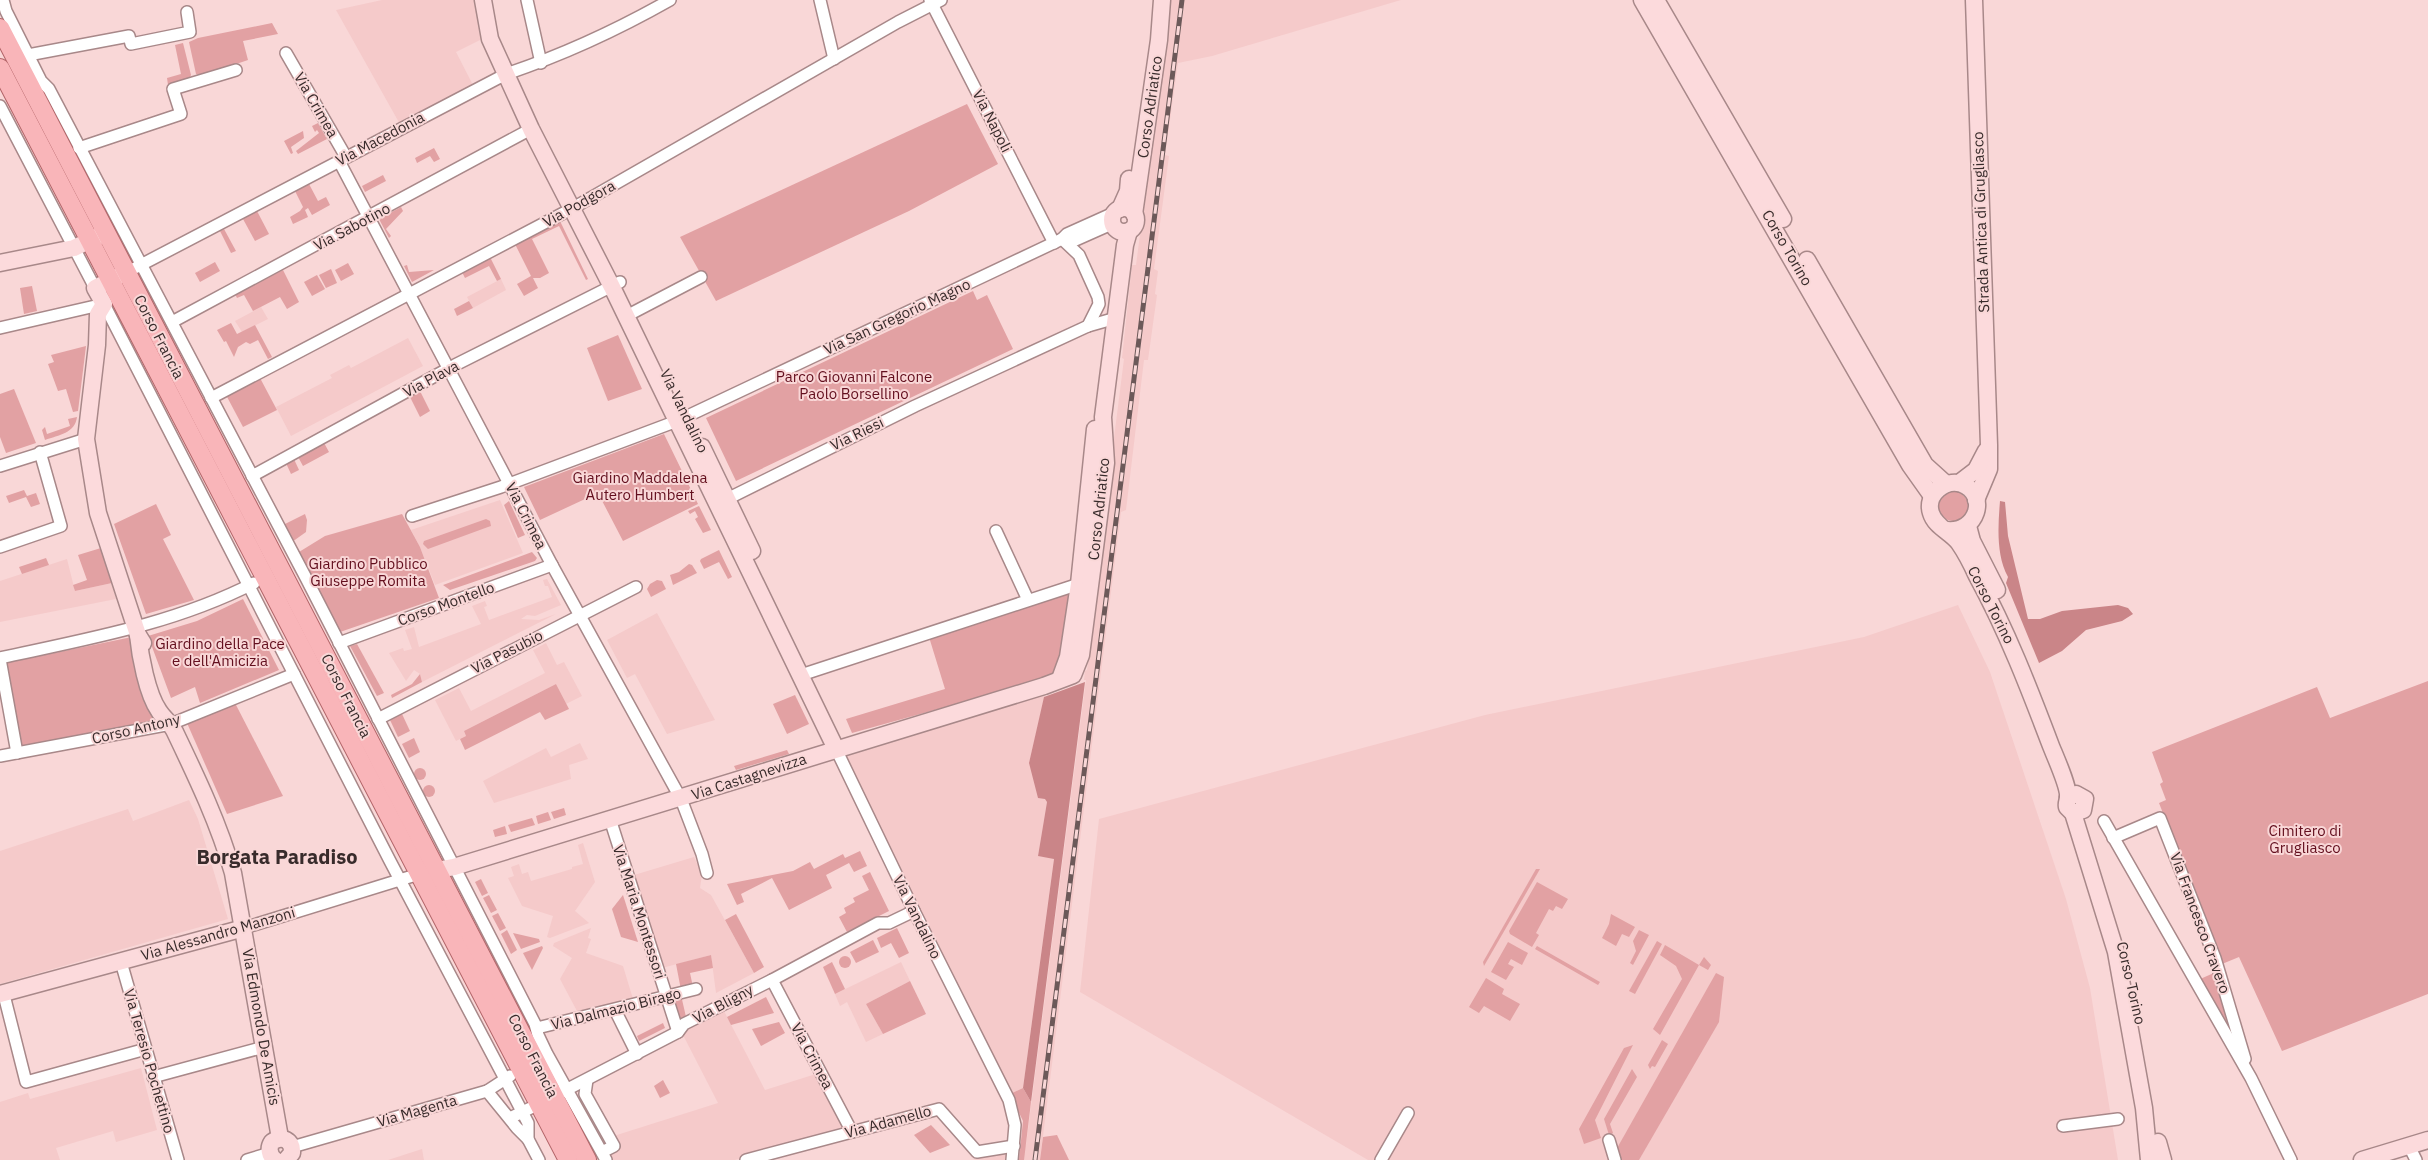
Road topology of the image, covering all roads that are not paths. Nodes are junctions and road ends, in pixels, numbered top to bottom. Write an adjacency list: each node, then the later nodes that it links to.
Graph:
1 (3, 0): 15 (street, Corso Francia)
2 (482, 0): 19 (street, Via Vandalino)
3 (527, 0): 17 (street)
4 (670, 0): 17 (street, Via Macedonia)
5 (820, 0): 16 (street)
6 (1152, 0): 27 (street, Corso Adriatico)
7 (1162, 0): 27 (street, Corso Adriatico)
8 (1642, 0): 53 (street, Corso Torino)
9 (1656, 0): 52 (street, Corso Torino)
10 (1974, 0): 47 (street, Strada Antica di Grugliasco)
11 (934, 1): 16 (street, Via Podgora); 29 (street, Via Napoli)
12 (187, 12): 15 (street)
13 (0, 28): 28 (main road, Corso Francia)
14 (286, 53): 24 (street, Via Crimea)
15 (28, 55): 23 (street, Corso Francia)
16 (834, 59): 25 (street, Via Podgora)
17 (541, 63): 19 (street, Via Macedonia)
18 (236, 70): 23 (street)
19 (506, 74): 22 (street, Via Vandalino); 24 (street, Via Macedonia)
20 (2, 77): 28 (main road, Corso Francia)
21 (0, 106): 30 (street)
22 (532, 129): 25 (street, Via Vandalino); 26 (street, Via Sabotino)
23 (79, 148): 28 (street, Corso Francia)
24 (343, 159): 26 (street, Via Crimea); 32 (street, Via Macedonia)
25 (573, 208): 34 (street, Via Vandalino); 36 (street, Via Podgora)
26 (369, 218): 36 (street, Via Crimea); 40 (street, Via Sabotino)
27 (1121, 220): 29 (street, Via San Gregorio Magno); 39 (street, Corso Adriatico); 73 (street, Corso Adriatico)
28 (106, 233): 30 (street); 32 (main road, Corso Francia)
29 (1058, 241): 41 (street, Via Napoli); 45 (street, Via San Gregorio Magno)
30 (74, 248): 31 (street); 35 (street)
31 (0, 263)
32 (126, 272): 35 (street, Via Macedonia); 40 (street, Corso Francia); 62 (main road, Corso Francia)
33 (700, 277): 38 (street)
34 (616, 285): 38 (street, Via Vandalino); 43 (street, Via Plava); 45 (street, Via Vandalino)
35 (95, 288): 37 (street)
36 (410, 294): 43 (street, Via Crimea); 44 (street, Via Podgora)
37 (104, 304): 42 (street); 46 (street, Via Edmondo De Amicis); 64 (street)
38 (634, 312): 45 (street, Via Vandalino)
39 (1109, 320): 41 (street, Via Riesi); 63 (street, Corso Adriatico)
40 (172, 322): 44 (street, Corso Francia)
41 (1088, 326): 55 (street, Via Riesi)
42 (0, 328)
43 (449, 368): 50 (street, Via Plava); 51 (street, Via Crimea)
44 (211, 398): 50 (street, Corso Francia)
45 (682, 419): 51 (street, Via San Gregorio Magno); 55 (street, Via Vandalino)
46 (86, 439): 48 (street); 68 (street, Via Edmondo De Amicis)
47 (1989, 445): 52 (street, Strada Antica di Grugliasco); 54 (street, Strada Antica di Grugliasco)
48 (40, 452): 49 (street); 60 (street)
49 (0, 466)
50 (252, 476): 69 (street, Corso Francia)
51 (510, 484): 56 (street); 61 (street, Via Crimea)
52 (1952, 484): 53 (street); 54 (street, Corso Torino)
53 (1932, 496): 58 (street, Corso Torino)
54 (1976, 500): 57 (street)
55 (722, 502): 72 (street, Via Vandalino)
56 (412, 516)
57 (1968, 526): 58 (street); 80 (street, Corso Torino)
58 (1947, 530): 80 (street, Corso Torino)
59 (996, 531): 66 (street)
60 (0, 547)
61 (552, 565): 67 (street, Via Crimea); 69 (street, Corso Montello)
62 (272, 574): 64 (street); 85 (main road, Corso Francia); 87 (main road, Corso Francia)
63 (1079, 584): 66 (street); 73 (street, Corso Adriatico)
64 (249, 586): 68 (street); 71 (street)
65 (636, 587): 67 (street, Via Pasubio)
66 (1028, 600): 72 (street)
67 (580, 616): 74 (street, Via Pasubio); 79 (street, Via Crimea)
68 (137, 632): 70 (street); 75 (street, Via Edmondo De Amicis)
69 (339, 643): 74 (street, Corso Francia)
70 (0, 658): 77 (street)
71 (294, 674): 75 (street, Corso Antony); 88 (street)
72 (806, 674): 76 (street, Via Vandalino)
73 (1060, 679): 76 (street, Via Castagnevizza)
74 (378, 718): 84 (street, Corso Francia)
75 (169, 722): 77 (street, Corso Antony); 90 (street, Via Edmondo De Amicis)
76 (836, 749): 79 (street, Via Castagnevizza); 89 (street, Via Vandalino)
77 (17, 754): 78 (street, Corso Antony)
78 (0, 756)
79 (681, 799): 81 (street, Via Castagnevizza); 86 (street, Via Crimea)
80 (2076, 803): 133 (street, Corso Torino); 134 (street, Corso Torino)
81 (610, 819): 84 (street, Via Castagnevizza); 97 (street, Via Maria Montessori)
82 (2104, 821): 83 (street, Via Francesco Cravero)
83 (2113, 838): 106 (street, Via Francesco Cravero); 106 (street, Via Francesco Cravero)
84 (454, 867): 85 (street, Via Castagnevizza); 99 (street, Corso Francia)
85 (436, 869): 87 (street, Via Alessandro Manzoni); 104 (main road, Corso Francia)
86 (707, 873)
87 (418, 874): 88 (street, Via Alessandro Manzoni); 93 (main road, Corso Francia)
88 (400, 878): 90 (street, Via Alessandro Manzoni); 96 (street)
89 (914, 911): 92 (street, Via Bligny); 120 (street, Via Vandalino)
90 (244, 928): 91 (street, Via Alessandro Manzoni); 101 (street, Via Edmondo De Amicis)
91 (121, 962): 95 (street, Via Alessandro Manzoni); 102 (street, Via Teresio Pochettino)
92 (772, 980): 100 (street, Via Bligny); 116 (street, Via Crimea)
93 (479, 989): 96 (street); 104 (main road, Corso Francia)
94 (696, 990): 97 (street, Via Dalmazio Birago)
95 (2, 995): 102 (street)
96 (462, 997): 107 (street)
97 (667, 999): 98 (street, Via Dalmazio Birago); 100 (street, Via Maria Montessori)
98 (615, 1010): 99 (street, Via Dalmazio Birago); 103 (street)
99 (537, 1028): 110 (street, Corso Francia)
100 (678, 1032): 103 (street, Via Bligny)
101 (264, 1047): 105 (street); 121 (street, Via Edmondo De Amicis)
102 (146, 1049): 105 (street, Via Teresio Pochettino)
103 (637, 1054): 108 (street, Via Bligny)
104 (529, 1067): 107 (street, Via Magenta); 110 (main road, Corso Francia)
105 (154, 1076): 125 (street, Via Teresio Pochettino)
106 (2251, 1078): 135 (street, Via Francesco Cravero)
107 (505, 1079): 109 (street, Via Magenta); 111 (street)
108 (587, 1080): 110 (street, Via Bligny); 124 (street)
109 (487, 1091): 113 (street); 121 (street, Via Magenta)
110 (554, 1096): 111 (street, Via Bligny); 124 (main road, Corso Francia); 128 (main road, Corso Francia)
111 (522, 1112): 113 (street, Via Bligny); 117 (street)
112 (1408, 1113): 131 (street)
113 (510, 1118): 117 (street)
114 (2118, 1119): 115 (street)
115 (2063, 1126)
116 (852, 1132): 120 (street, Via Adamello); 129 (street, Via Adamello)
117 (528, 1140): 127 (street)
118 (1609, 1140): 132 (street)
119 (2428, 1140): 122 (street)
120 (1014, 1146): 130 (street, Via Vandalino)
121 (286, 1148): 123 (street)
122 (2413, 1153): 136 (street)
123 (273, 1157): 126 (street)
124 (598, 1157)
125 (178, 1160)
126 (247, 1160)
127 (539, 1160)
128 (568, 1160)
129 (746, 1160)
130 (1012, 1160)
131 (1380, 1160)
132 (1615, 1160)
133 (2150, 1160)
134 (2161, 1160)
135 (2291, 1160)
136 (2362, 1160)

